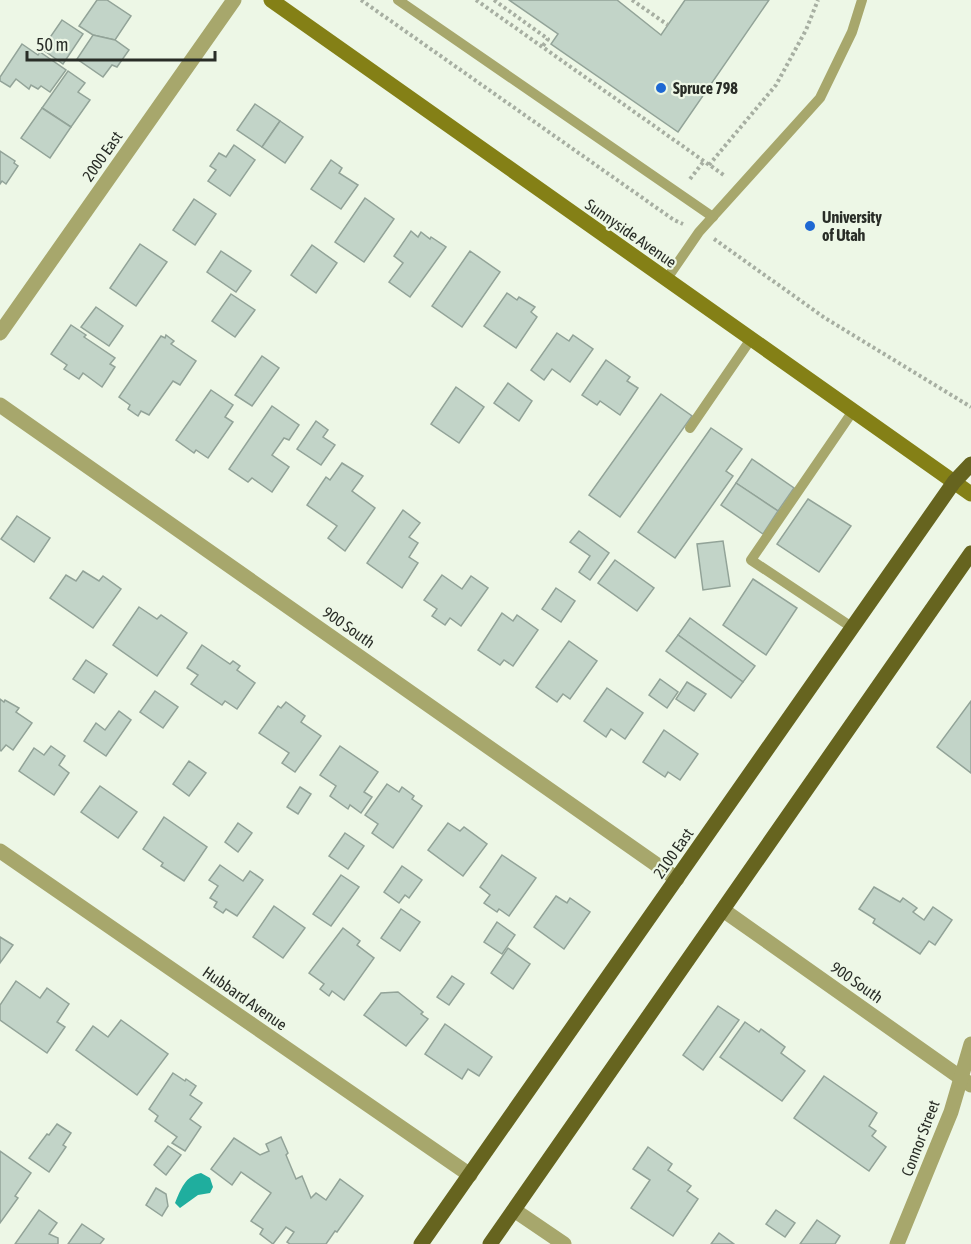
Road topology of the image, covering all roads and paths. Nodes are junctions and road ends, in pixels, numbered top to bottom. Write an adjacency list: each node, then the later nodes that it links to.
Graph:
1 (234, 0): 20 (street, 2000 East)
2 (271, 0): 19 (main road, Sunnyside Avenue)
3 (361, 0): 17 (path)
4 (398, 0): 16 (lane)
5 (476, 0): 11 (path)
6 (494, 0): 11 (path)
7 (632, 0): 10 (path)
8 (818, 0): 13 (path)
9 (862, 0): 16 (lane)
10 (668, 25)
11 (542, 47): 12 (path)
12 (704, 161): 13 (path); 15 (path)
13 (709, 165): 14 (path)
14 (728, 178)
15 (690, 180)
16 (713, 217): 19 (lane)
17 (674, 219)
18 (716, 240): 23 (path)
19 (666, 279): 21 (main road, Sunnyside Avenue)
20 (0, 333)
21 (751, 339): 24 (main road, Sunnyside Avenue); 25 (lane)
22 (0, 405): 32 (street, 900 South)
23 (971, 407)
24 (853, 411): 27 (main road, Sunnyside Avenue); 30 (lane)
25 (690, 428)
26 (971, 464): 27 (main road, 2100 East)
27 (954, 482): 28 (main road, Sunnyside Avenue); 30 (main road, 2100 East)
28 (971, 494)
29 (971, 554): 33 (main road)
30 (852, 628): 32 (main road, 2100 East)
31 (0, 851): 36 (street, Hubbard Avenue)
32 (677, 879): 36 (main road, 2100 East)
33 (723, 910): 35 (street, 900 South); 37 (main road)
34 (971, 1044): 35 (street, Connor Street)
35 (966, 1081): 41 (street, Connor Street)
36 (470, 1175): 38 (main road, 2100 East)
37 (514, 1210): 39 (main road); 40 (street)
38 (421, 1244)
39 (490, 1244)
40 (564, 1244)
41 (897, 1244)

